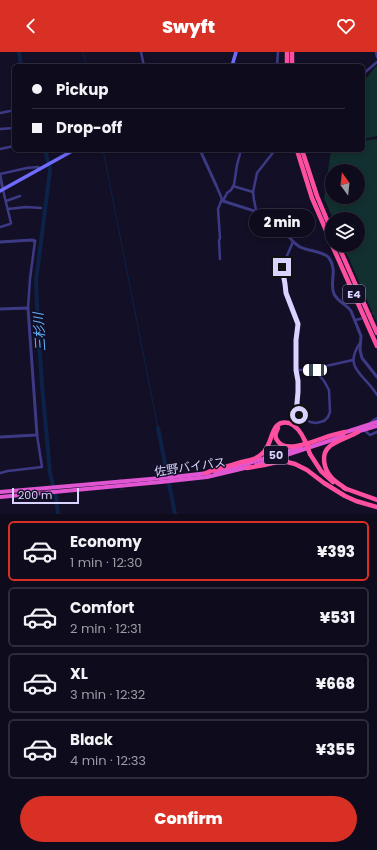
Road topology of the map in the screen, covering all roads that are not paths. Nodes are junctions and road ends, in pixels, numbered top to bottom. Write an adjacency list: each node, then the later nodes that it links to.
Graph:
1 (141, 52): 9 (street)
2 (236, 52): 10 (main road)
3 (278, 52): 11 (street)
4 (287, 52): 12 (highway)
5 (292, 52): 13 (highway)
6 (376, 52): 7 (street)
7 (377, 57)
8 (377, 62): 14 (street)
9 (144, 64)
10 (233, 64)
11 (277, 64)
12 (287, 64)
13 (292, 64)
14 (365, 72)
15 (10, 111): 16 (street)
16 (0, 113)
17 (12, 128): 18 (street)
18 (0, 130)
19 (12, 146): 20 (street)
20 (0, 149)
21 (70, 152): 27 (main road)
22 (201, 152): 29 (street)
23 (241, 152): 30 (street)
24 (273, 152): 32 (street)
25 (298, 152): 41 (highway, E4)
26 (303, 152): 39 (highway)
27 (40, 169): 28 (street); 31 (main road)
28 (0, 175): 31 (street)
29 (216, 185): 34 (street)
30 (233, 186): 32 (street); 34 (street)
31 (1, 191): 35 (street)
32 (253, 192): 38 (street)
33 (20, 196): 35 (street)
34 (223, 200): 38 (street); 47 (street)
35 (6, 201): 36 (street)
36 (8, 208): 37 (street); 40 (street)
37 (40, 208)
38 (256, 210): 44 (street)
39 (325, 215)
40 (0, 227)
41 (325, 229)
42 (35, 241): 43 (street); 48 (street)
43 (0, 242)
44 (293, 242): 51 (street); 56 (street)
45 (335, 252): 54 (highway, E4)
46 (341, 252): 52 (highway, E4)
47 (220, 259)
48 (28, 308): 49 (street); 67 (street)
49 (0, 309)
50 (360, 319): 51 (street)
51 (356, 320): 53 (street)
52 (377, 333)
53 (360, 343): 55 (street); 58 (street)
54 (377, 345)
55 (353, 360): 57 (street); 59 (street)
56 (296, 370): 57 (street); 57 (street)
57 (315, 370)
58 (377, 377)
59 (377, 394)
60 (377, 418): 62 (street)
61 (377, 422): 62 (highway, 佐野バイパス / 50)
62 (370, 424): 65 (highway, 佐野バイパス / 50)
63 (377, 426): 64 (highway, 佐野バイパス / 50)
64 (361, 431): 66 (street); 71 (highway, 佐野バイパス / 50); 75 (highway)
65 (345, 432): 69 (highway); 73 (highway, 佐野バイパス / 50)
66 (377, 432)
67 (37, 435): 68 (street); 72 (street)
68 (0, 437)
69 (304, 442): 70 (highway, bridge); 73 (highway)
70 (309, 454): 75 (highway); 78 (highway)
71 (247, 468): 74 (highway, 佐野バイパス / 50); 78 (highway)
72 (0, 473)
73 (206, 473): 74 (highway, 佐野バイパス / 50)
74 (174, 479): 76 (highway, 佐野バイパス / 50)
75 (346, 489): 80 (highway)
76 (47, 490): 77 (highway, 佐野バイパス / 50); 79 (highway, 佐野バイパス / 50)
77 (0, 492)
78 (340, 492): 81 (highway)
79 (0, 497)
80 (377, 500)
81 (377, 507)

